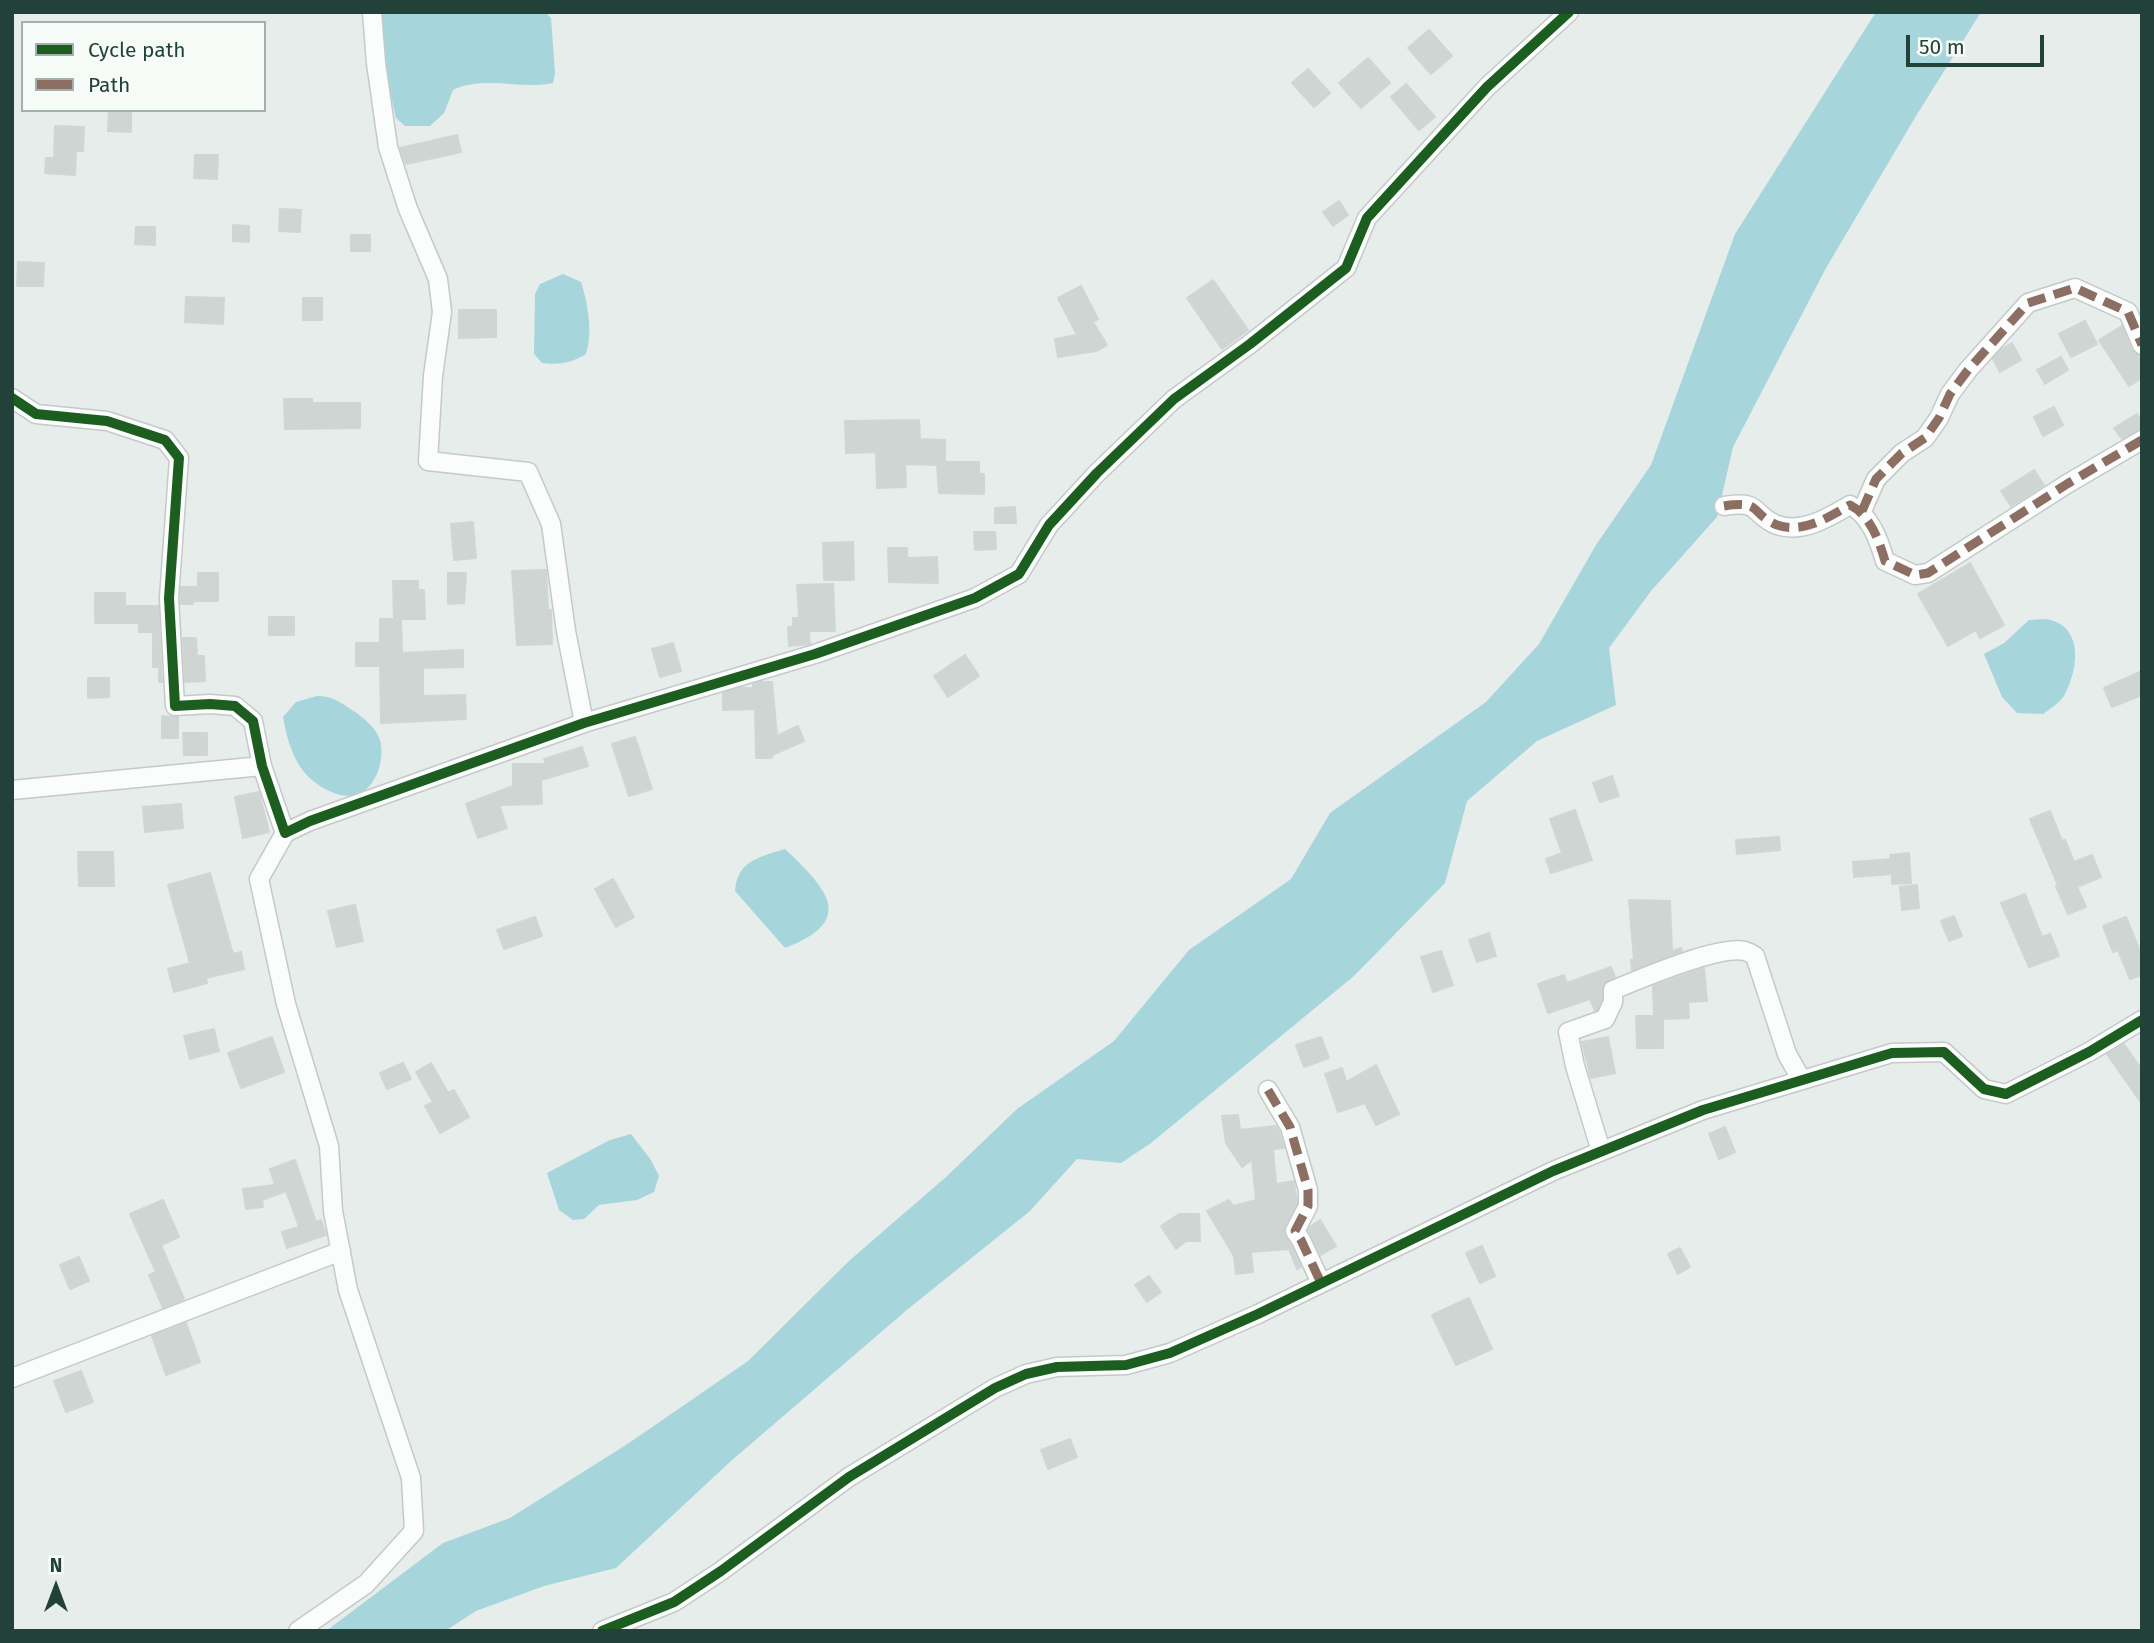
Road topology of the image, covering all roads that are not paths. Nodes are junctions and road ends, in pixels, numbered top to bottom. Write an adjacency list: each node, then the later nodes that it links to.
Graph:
1 (372, 12): 8 (street)
2 (1569, 12): 8 (street)
3 (2142, 345): 7 (street)
4 (12, 398): 9 (street)
5 (2142, 440): 7 (street)
6 (1724, 506): 7 (street)
7 (1862, 512)
8 (584, 723): 11 (street)
9 (262, 766): 10 (street); 11 (street)
10 (12, 790)
11 (285, 833): 16 (street)
12 (2142, 1020): 13 (street)
13 (1801, 1079): 15 (street); 15 (street)
14 (1268, 1090): 17 (street)
15 (1601, 1151): 17 (street)
16 (341, 1251): 18 (street); 19 (street)
17 (1321, 1283): 20 (street)
18 (12, 1378)
19 (298, 1631)
20 (603, 1631)

